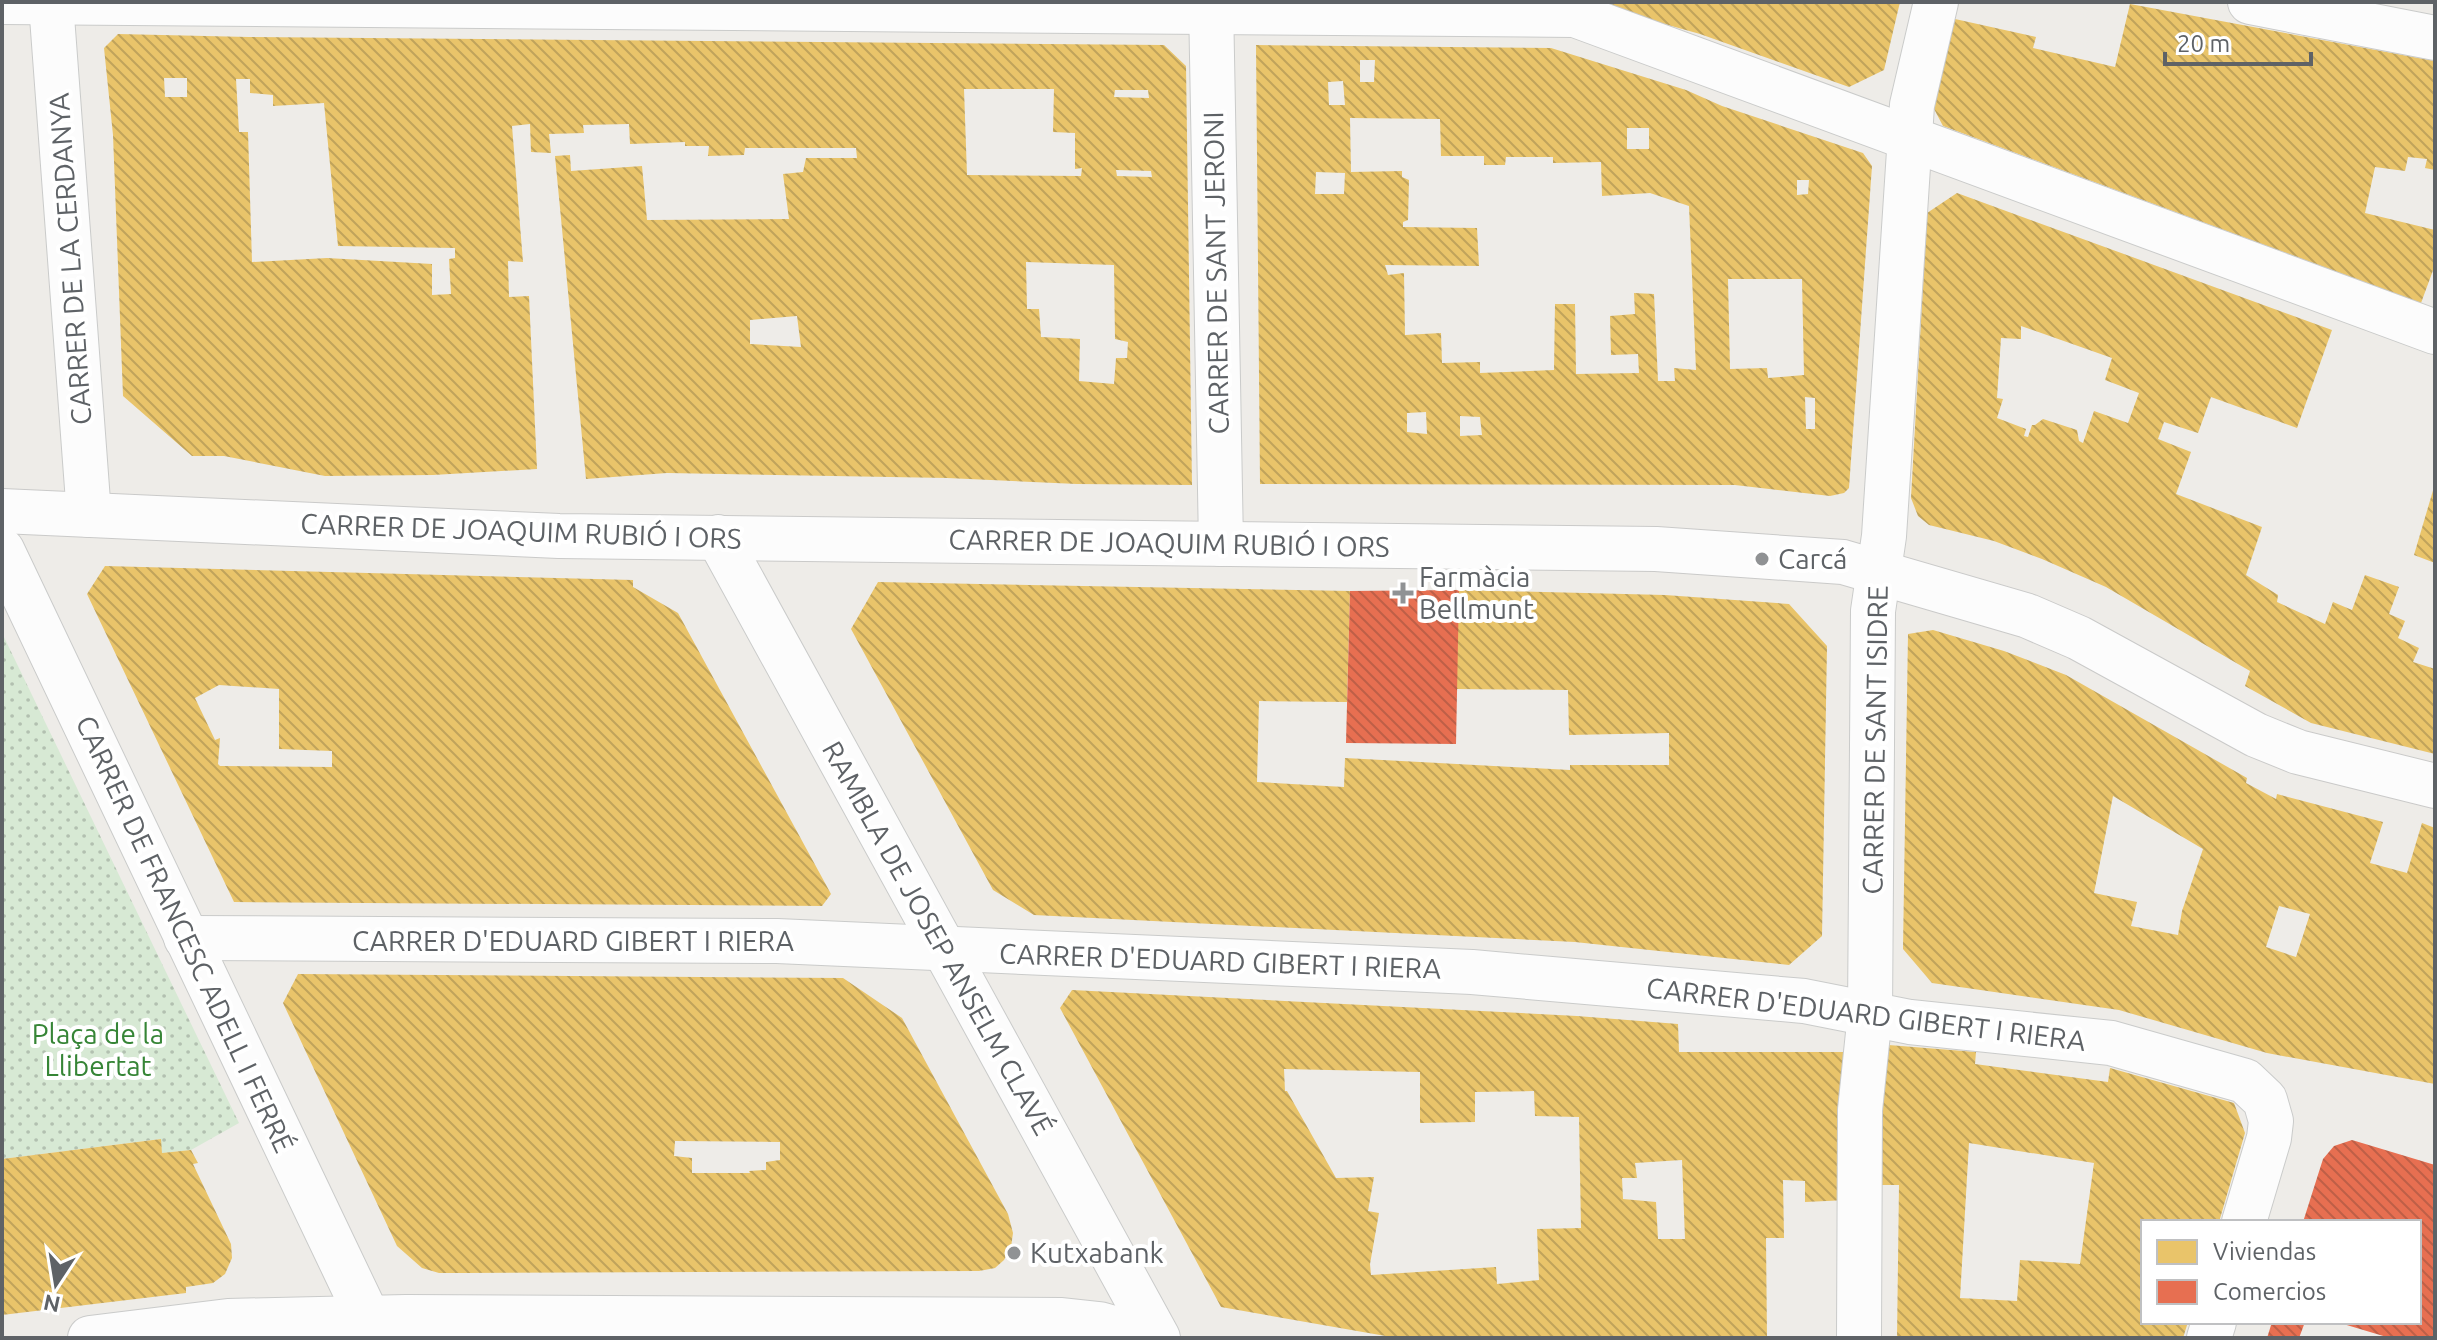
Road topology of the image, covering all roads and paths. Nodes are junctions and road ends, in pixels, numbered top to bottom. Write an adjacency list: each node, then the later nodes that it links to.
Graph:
1 (2, 2): 4 (street)
2 (1936, 2): 8 (street, CARRER DE SANT ISIDRE)
3 (2250, 2): 7 (street)
4 (51, 3): 5 (street); 11 (street, CARRER DE LA CERDANYA)
5 (239, 3): 6 (street)
6 (1211, 7): 8 (street); 13 (street, CARRER DE SANT JERONI)
7 (2435, 38)
8 (1909, 139): 9 (street); 15 (street, CARRER DE SANT ISIDRE)
9 (2435, 332)
10 (2, 511): 11 (street, CARRER DE JOAQUIM RUBIÓ I ORS)
11 (89, 515): 12 (street, CARRER DE JOAQUIM RUBIÓ I ORS)
12 (718, 537): 13 (street, CARRER DE JOAQUIM RUBIÓ I ORS); 18 (street, RAMBLA DE JOSEP ANSELM CLAVÉ)
13 (1221, 544): 15 (street, CARRER DE JOAQUIM RUBIÓ I ORS)
14 (2, 550): 17 (street, CARRER DE FRANCESC ADELL I FERRÉ)
15 (1879, 572): 16 (street, CARRER DE JOAQUIM RUBIÓ I ORS); 19 (street, CARRER DE SANT ISIDRE)
16 (2435, 786)
17 (186, 938): 18 (street, CARRER D'EDUARD GIBERT I RIERA); 21 (street, CARRER DE FRANCESC ADELL I FERRÉ)
18 (944, 949): 19 (street, CARRER D'EDUARD GIBERT I RIERA); 26 (street, RAMBLA DE JOSEP ANSELM CLAVÉ)
19 (1870, 1014): 20 (street, CARRER D'EDUARD GIBERT I RIERA); 27 (street, CARRER DE SANT ISIDRE)
20 (2245, 1220)
21 (368, 1318): 22 (street); 23 (street)
22 (600, 1328): 25 (street)
23 (311, 1329): 24 (street)
24 (90, 1338)
25 (1149, 1338)
26 (1158, 1338)
27 (1859, 1338)

